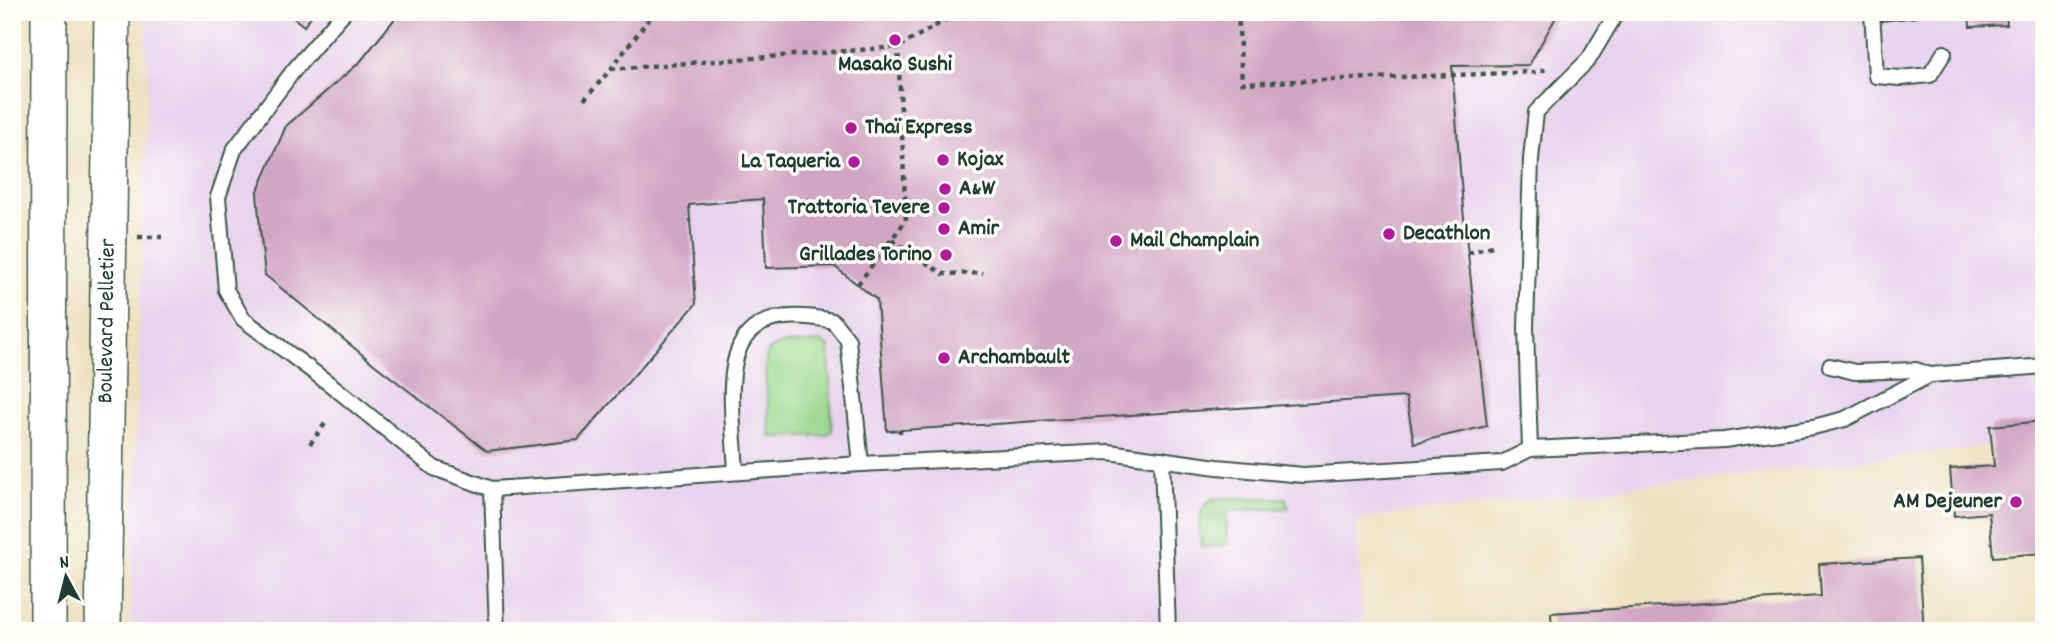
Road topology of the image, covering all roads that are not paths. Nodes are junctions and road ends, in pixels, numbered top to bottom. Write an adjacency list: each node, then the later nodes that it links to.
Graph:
1 (49, 12): 15 (street)
2 (112, 12): 16 (street, Boulevard Pelletier)
3 (344, 12): 14 (lane)
4 (1616, 12): 10 (lane)
5 (1872, 12): 6 (lane)
6 (1944, 53)
7 (1830, 366): 9 (lane)
8 (2044, 366): 9 (lane)
9 (1930, 375): 10 (lane)
10 (1530, 449): 11 (lane)
11 (1162, 458): 12 (lane); 18 (lane)
12 (861, 464): 13 (lane); 13 (lane)
13 (736, 472): 14 (lane)
14 (492, 489): 17 (lane)
15 (48, 631)
16 (103, 631)
17 (498, 631)
18 (1168, 631)

